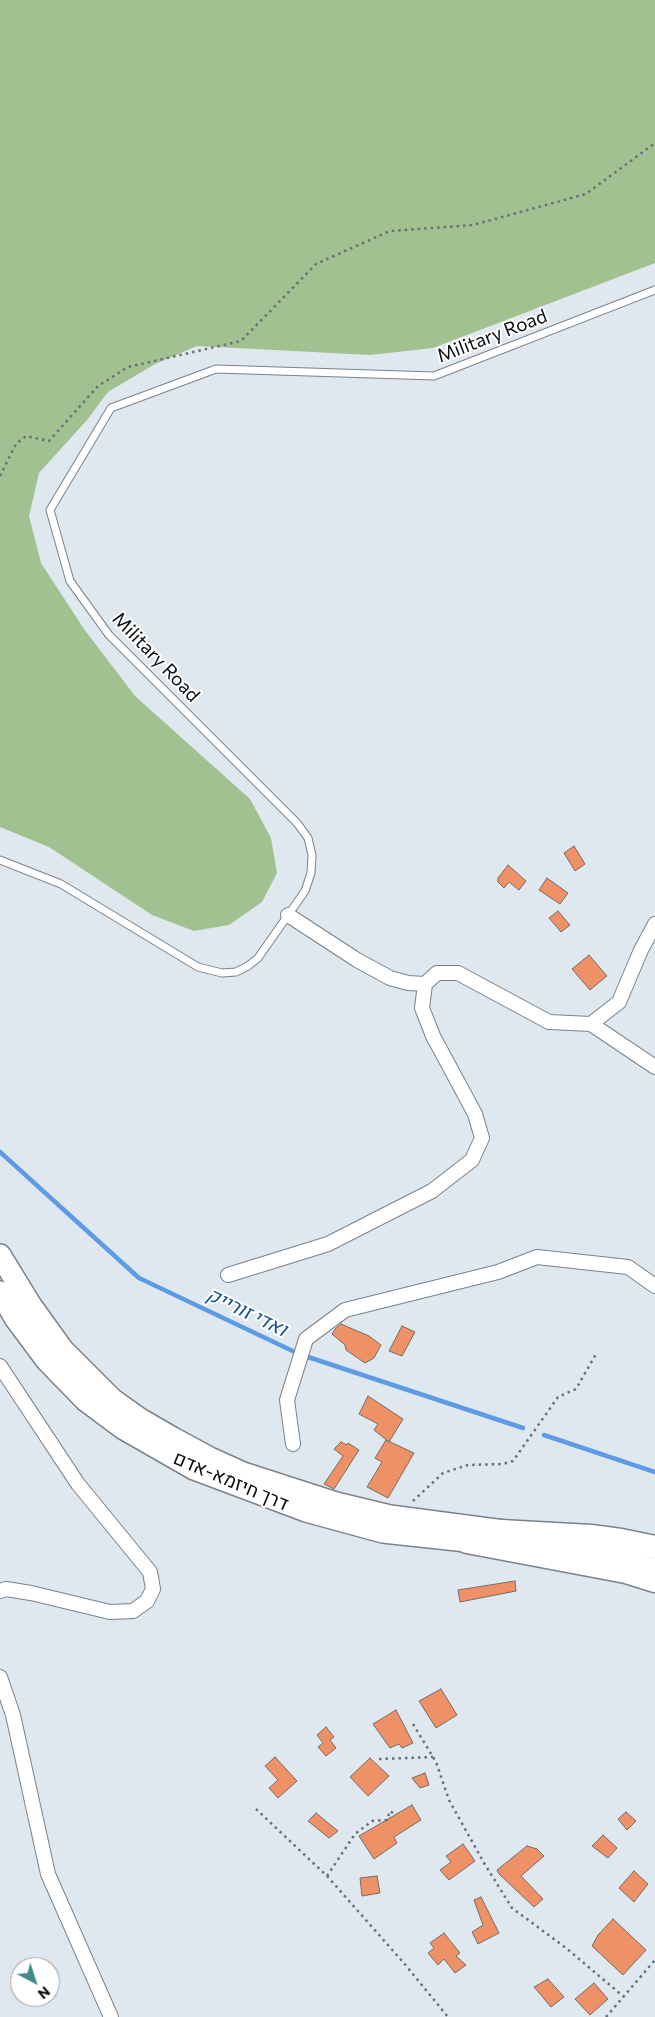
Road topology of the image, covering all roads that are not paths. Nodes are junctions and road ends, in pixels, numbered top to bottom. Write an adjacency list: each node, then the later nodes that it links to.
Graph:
1 (655, 290): 3 (lane, Military Road)
2 (0, 860): 3 (lane, Military Road)
3 (288, 915): 5 (street)
4 (655, 924): 6 (street)
5 (424, 984): 6 (street); 9 (street)
6 (591, 1024): 7 (street)
7 (655, 1067)
8 (0, 1255): 14 (main road, דרך חיזמא-אדם)
9 (228, 1275)
10 (655, 1286): 13 (street)
11 (0, 1292): 15 (main road, דרך חיזמא-אדם)
12 (0, 1366): 20 (street)
13 (293, 1444)
14 (501, 1531): 16 (highway); 17 (main road, דרך חיזמא-אדם)
15 (467, 1542): 18 (main road, דרך חיזמא-אדם); 19 (highway)
16 (655, 1547)
17 (655, 1557)
18 (655, 1569)
19 (655, 1581)
20 (0, 1591)
21 (0, 1677): 22 (street)
22 (111, 2017)

